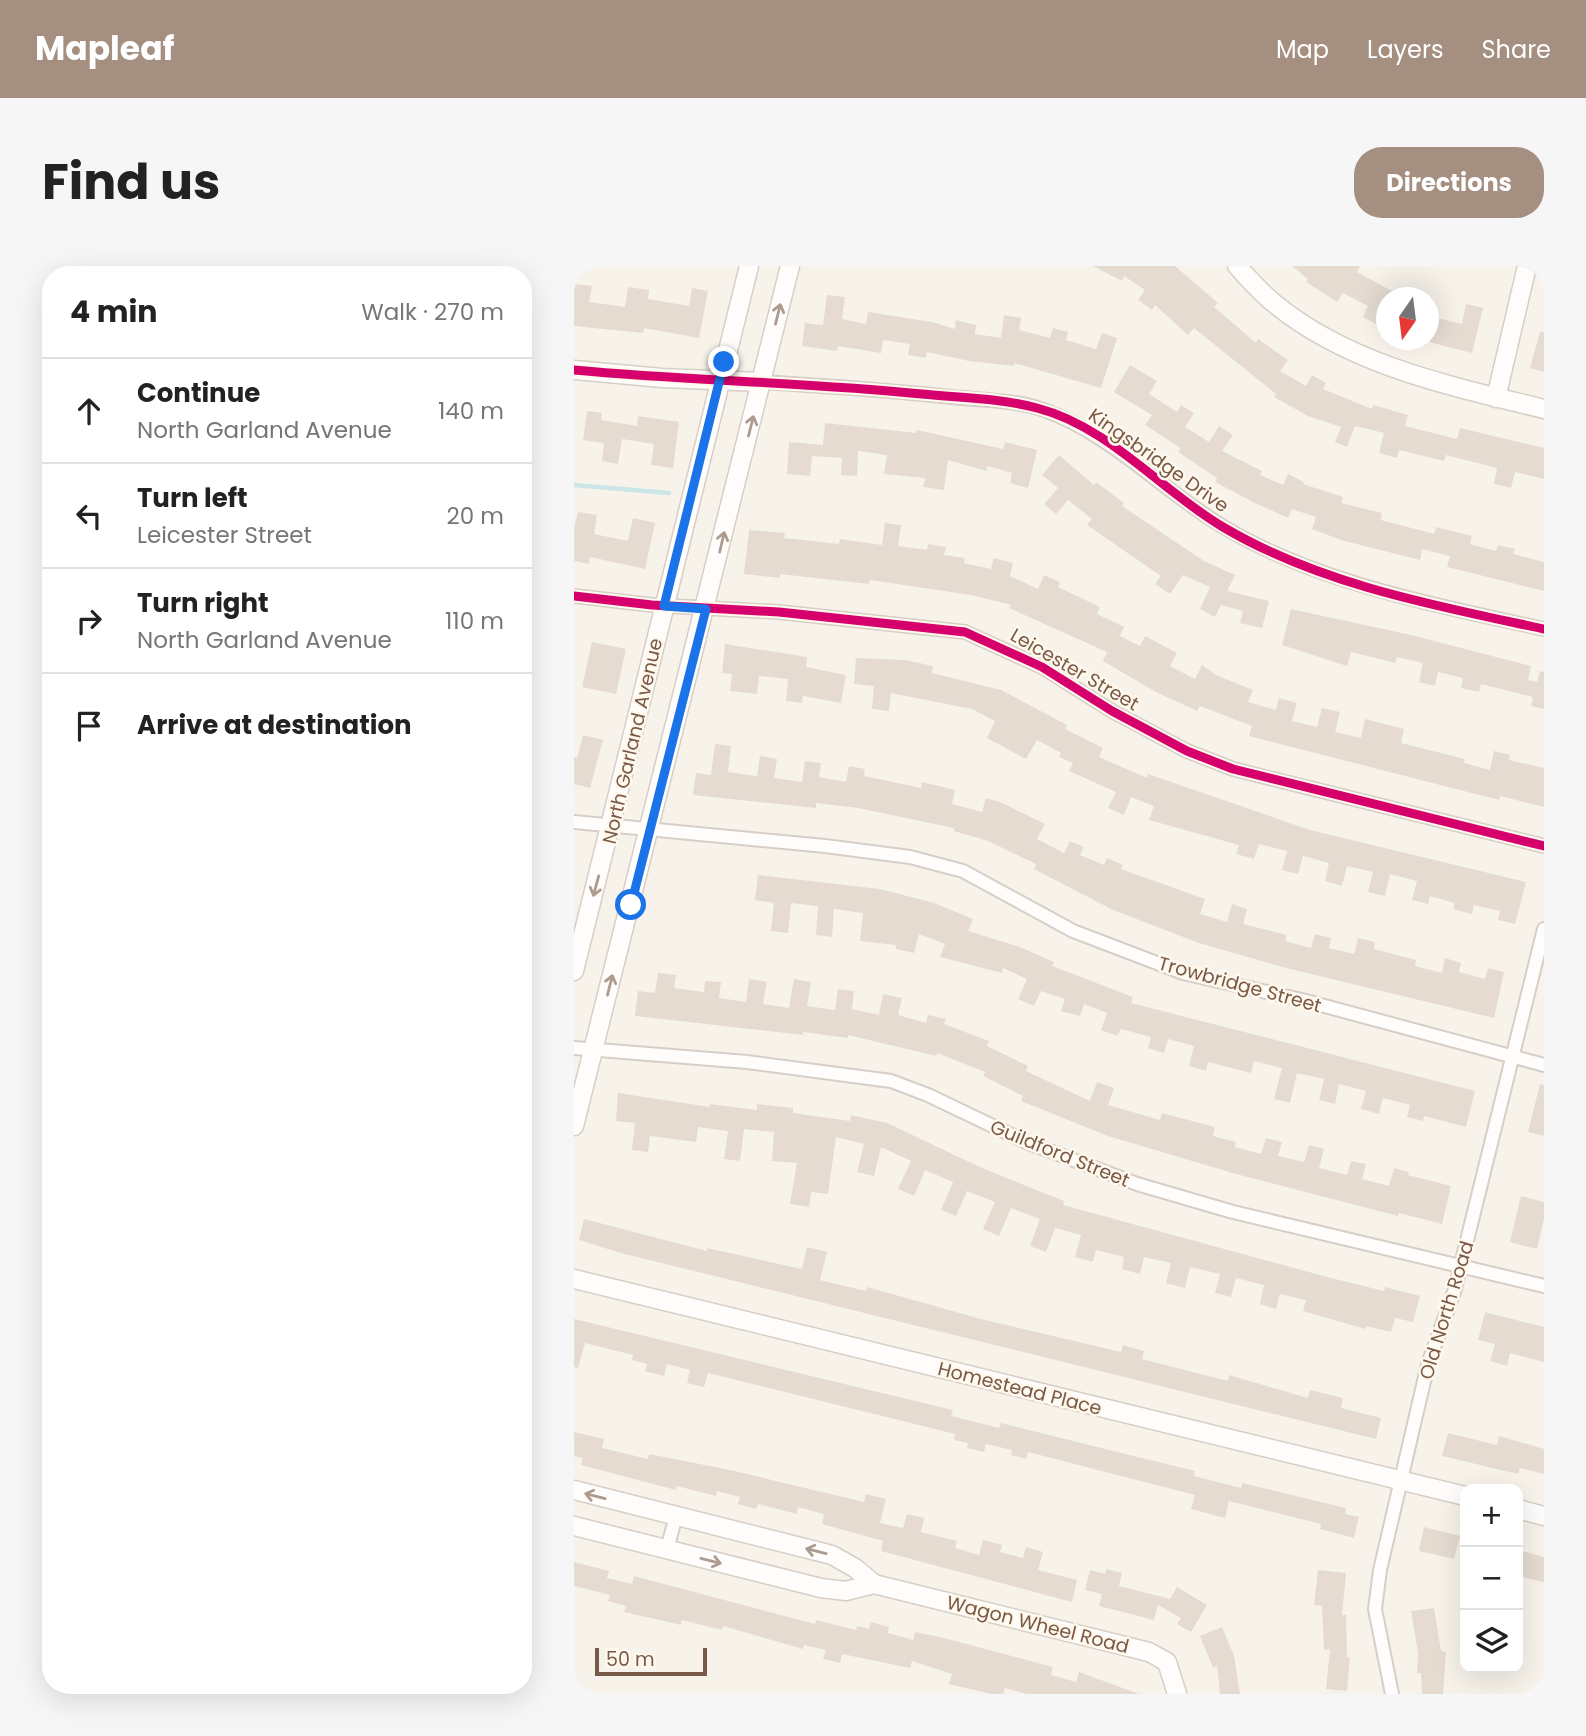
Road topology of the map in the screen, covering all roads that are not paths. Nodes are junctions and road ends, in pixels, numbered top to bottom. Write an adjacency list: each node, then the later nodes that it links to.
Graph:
1 (749, 266): 6 (street, North Garland Avenue)
2 (790, 266): 7 (street, North Garland Avenue, one-way to 2)
3 (1237, 266): 8 (street)
4 (1527, 266): 8 (street)
5 (574, 370): 6 (street, Kingsbridge Drive)
6 (719, 381): 7 (street, Kingsbridge Drive); 11 (street, North Garland Avenue)
7 (762, 382): 12 (street, North Garland Avenue, one-way to 7); 13 (street, Kingsbridge Drive)
8 (1496, 398): 9 (street)
9 (1544, 409)
10 (574, 596): 11 (street, Leicester Street)
11 (664, 606): 12 (street, Leicester Street); 15 (street, North Garland Avenue)
12 (706, 609): 16 (street, North Garland Avenue); 17 (street, Leicester Street)
13 (1544, 629)
14 (574, 822): 15 (street, Trowbridge Street)
15 (612, 827): 16 (street, Trowbridge Street); 19 (street, North Garland Avenue, one-way to 19)
16 (650, 830): 21 (street, North Garland Avenue, one-way to 16); 22 (street, Trowbridge Street)
17 (1544, 846)
18 (1544, 929): 22 (street, Old North Road)
19 (574, 971)
20 (574, 1048): 21 (street, Guildford Street)
21 (593, 1052): 24 (street, North Garland Avenue); 25 (street, Guildford Street)
22 (1512, 1057): 23 (street, Trowbridge Street); 25 (street, Old North Road)
23 (1544, 1065)
24 (574, 1126)
25 (1461, 1265): 27 (street, Guildford Street); 28 (street, Old North Road)
26 (574, 1279): 28 (street, Homestead Place)
27 (1544, 1286)
28 (1400, 1480): 30 (street, Homestead Place); 38 (street, Old North Road)
29 (574, 1490): 33 (street, Wagon Wheel Road, one-way to 29)
30 (1460, 1495)
31 (1523, 1510): 32 (street)
32 (1544, 1516)
33 (676, 1517): 35 (street); 36 (street, Wagon Wheel Road, one-way to 33)
34 (574, 1526): 35 (street, Wagon Wheel Road)
35 (667, 1549): 36 (street, Wagon Wheel Road, one-way to 36)
36 (874, 1584): 37 (street, Wagon Wheel Road)
37 (1177, 1694)
38 (1392, 1694)

